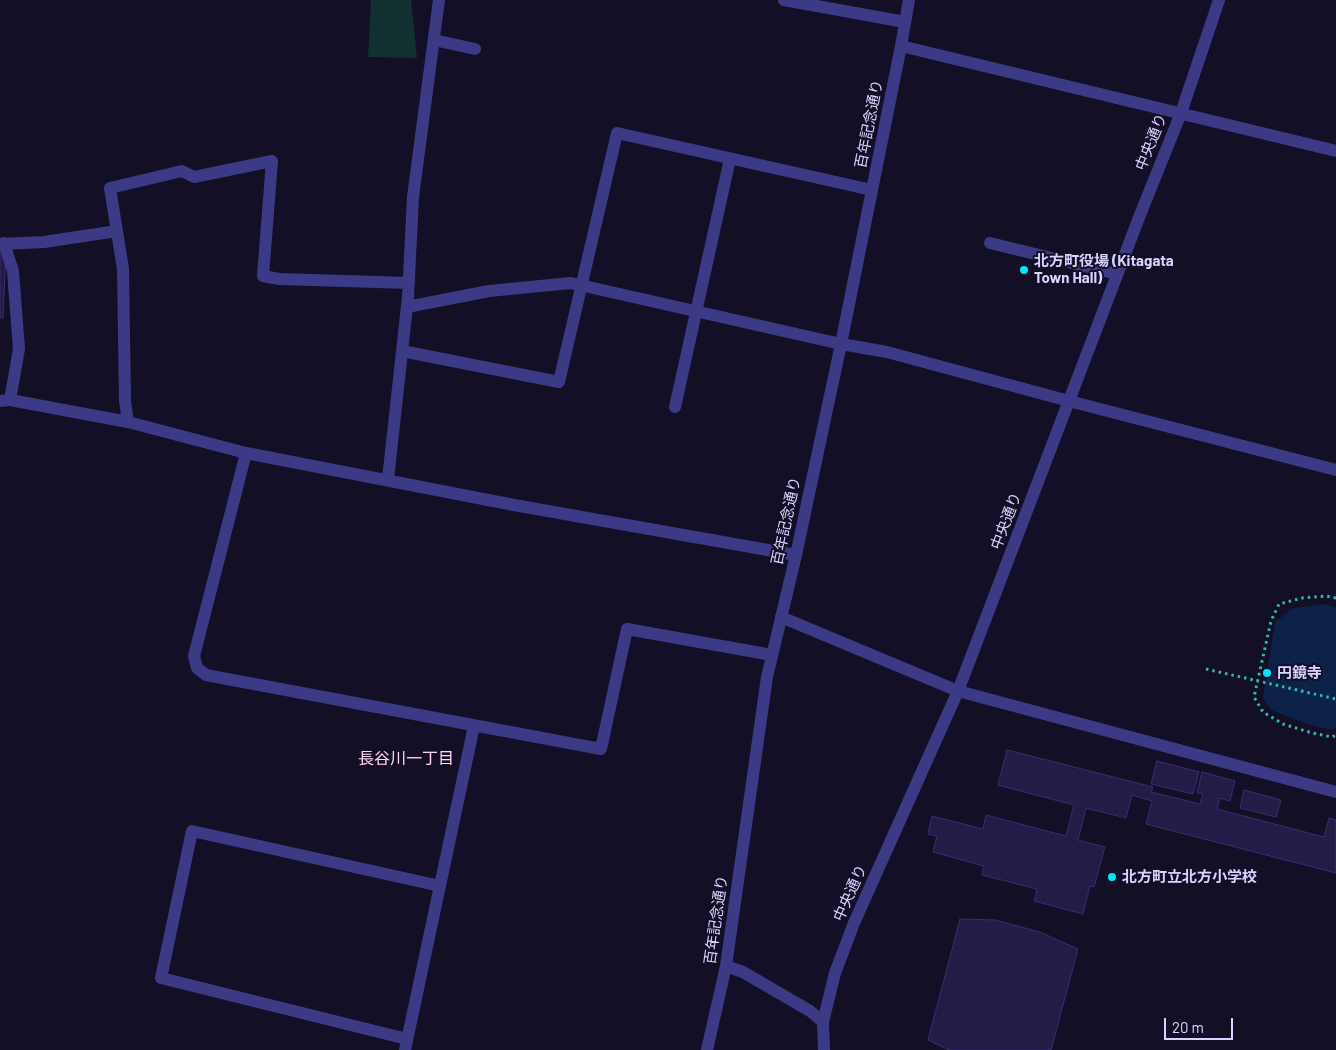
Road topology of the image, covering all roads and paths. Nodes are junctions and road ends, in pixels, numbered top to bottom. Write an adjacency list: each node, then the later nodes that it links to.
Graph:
1 (439, 0): 6 (street)
2 (784, 0): 5 (street)
3 (909, 0): 5 (street, 百年記念通り)
4 (1219, 0): 9 (street, 中央通り)
5 (905, 22): 7 (street, 百年記念通り)
6 (434, 40): 8 (street); 17 (street)
7 (901, 46): 9 (street); 12 (street, 百年記念通り)
8 (475, 49)
9 (1181, 113): 10 (street); 16 (street, 中央通り)
10 (1336, 150)
11 (730, 159): 12 (street); 18 (street); 20 (street)
12 (872, 190): 21 (street, 百年記念通り)
13 (117, 231): 15 (street); 17 (street); 26 (street)
14 (990, 243): 16 (street)
15 (2, 244): 23 (street)
16 (1117, 274): 24 (street, 中央通り)
17 (409, 283): 19 (street)
18 (581, 285): 19 (street); 20 (street); 22 (street)
19 (406, 307): 22 (street)
20 (696, 312): 21 (street); 25 (street)
21 (841, 344): 24 (street); 30 (street, 百年記念通り)
22 (402, 351): 29 (street)
23 (5, 400): 26 (street)
24 (1069, 401): 28 (street); 35 (street, 中央通り)
25 (675, 407)
26 (128, 422): 27 (street)
27 (246, 453): 29 (street); 37 (street)
28 (1336, 470)
29 (388, 479): 30 (street)
30 (796, 555): 32 (street, 百年記念通り)
31 (1336, 598): 38 (path)
32 (781, 617): 33 (street, 百年記念通り); 35 (street)
33 (772, 655): 37 (street); 41 (street, 百年記念通り)
34 (1206, 669): 36 (path)
35 (958, 691): 39 (street); 42 (street, 中央通り)
36 (1336, 699)
37 (474, 726): 40 (street)
38 (1336, 735)
39 (1336, 792)
40 (440, 886): 43 (street); 43 (street)
41 (726, 966): 42 (street); 44 (street, 百年記念通り)
42 (823, 1022): 45 (street, 中央通り)
43 (406, 1044)
44 (707, 1050)
45 (824, 1050)

